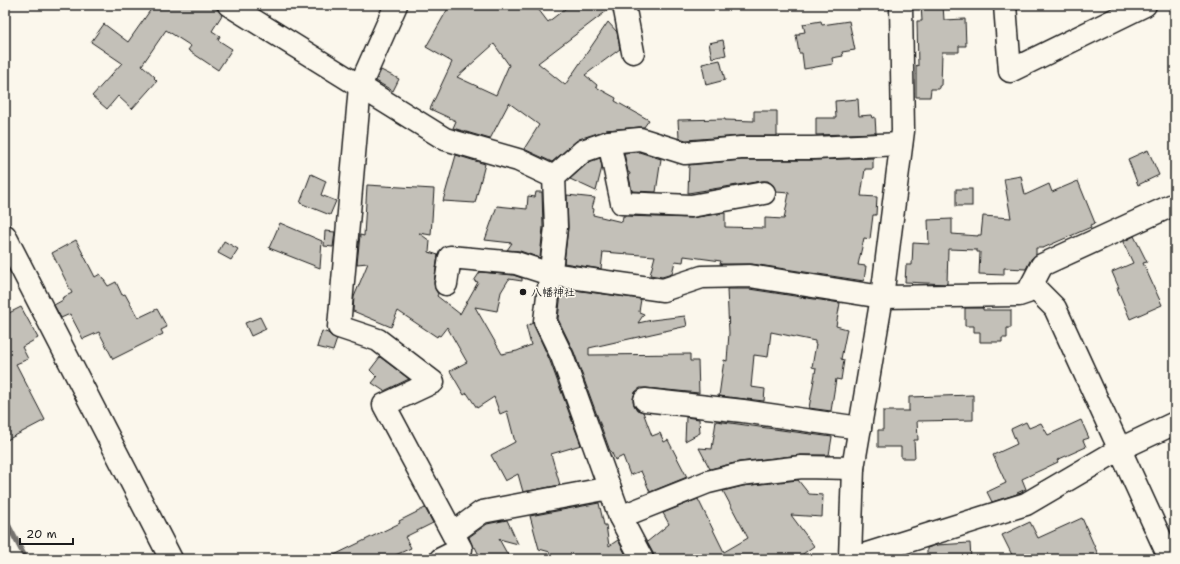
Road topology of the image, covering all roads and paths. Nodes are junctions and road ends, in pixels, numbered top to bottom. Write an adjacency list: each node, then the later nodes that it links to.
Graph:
1 (229, 5): 8 (street)
2 (396, 5): 8 (street)
3 (624, 5): 7 (street)
4 (902, 5): 10 (street)
5 (1006, 5): 6 (street)
6 (1145, 5)
7 (634, 52)
8 (360, 86): 11 (street); 26 (street)
9 (608, 142): 10 (street); 11 (street); 12 (street)
10 (901, 144): 18 (street)
11 (554, 177): 15 (street)
12 (764, 193)
13 (1175, 204): 17 (street)
14 (5, 236): 28 (street)
15 (550, 274): 16 (street); 18 (street); 24 (street)
16 (446, 284)
17 (1032, 285): 18 (street); 22 (street)
18 (882, 297): 21 (street)
19 (645, 400): 21 (street)
20 (1175, 423): 22 (street)
21 (860, 428): 23 (street)
22 (1120, 449): 27 (street); 31 (street)
23 (853, 468): 25 (street); 31 (street)
24 (610, 488): 25 (street); 26 (street)
25 (620, 517): 30 (street)
26 (453, 533): 29 (street)
27 (1169, 557)
28 (171, 559)
29 (441, 559)
30 (642, 559)
31 (851, 559)

